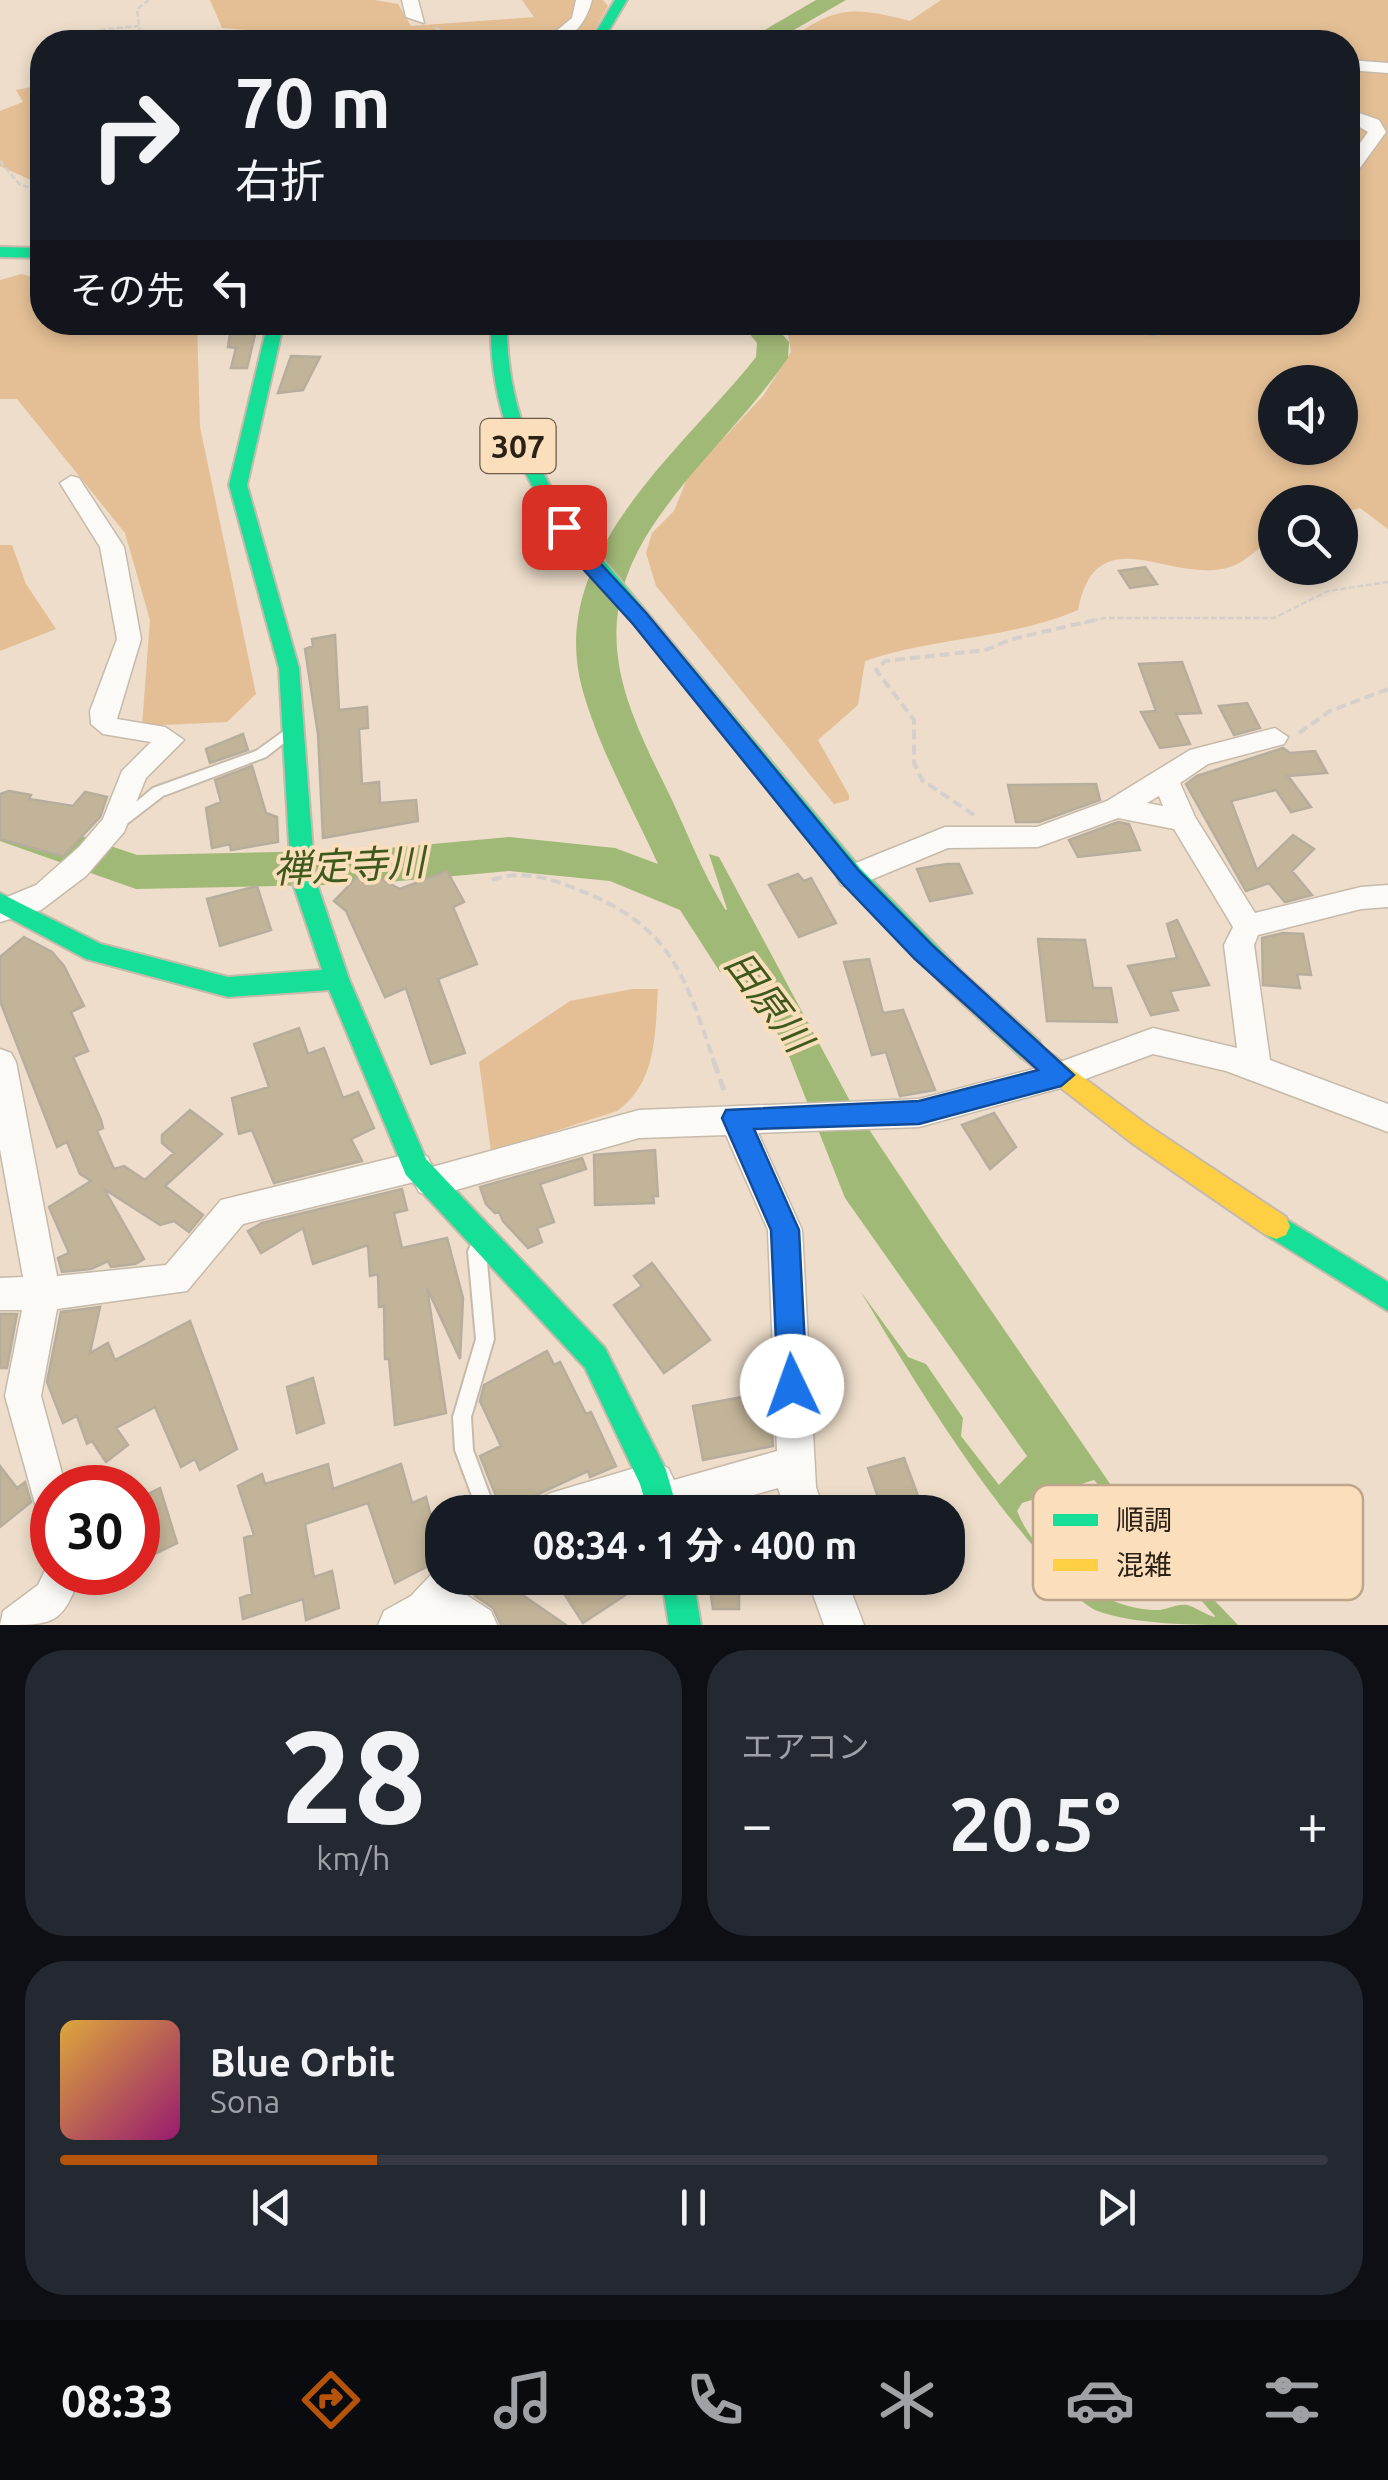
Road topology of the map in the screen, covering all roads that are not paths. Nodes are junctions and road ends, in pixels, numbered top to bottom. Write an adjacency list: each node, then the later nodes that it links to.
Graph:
1 (410, 0): 4 (street)
2 (584, 0): 5 (street)
3 (621, 0): 6 (main road)
4 (418, 20)
5 (566, 30)
6 (603, 30)
7 (1360, 66): 8 (street)
8 (1388, 68)
9 (1360, 119): 10 (street)
10 (1381, 138): 11 (street)
11 (1360, 160)
12 (0, 252): 13 (main road)
13 (30, 252)
14 (273, 335): 17 (main road)
15 (499, 335): 23 (main road, 307)
16 (71, 483): 22 (street)
17 (293, 728): 22 (lane); 27 (main road)
18 (1275, 737): 19 (street)
19 (1165, 780): 20 (street); 21 (street)
20 (1116, 808): 21 (street); 23 (street)
21 (1183, 820): 26 (street)
22 (115, 826): 25 (street)
23 (851, 877): 30 (main road, 307)
24 (1388, 896): 26 (street)
25 (6, 908): 27 (main road)
26 (1248, 926): 29 (street)
27 (337, 979): 33 (main road)
28 (0, 1062): 35 (street)
29 (1255, 1068): 30 (street); 32 (street)
30 (1061, 1075): 31 (street); 37 (main road, 307)
31 (740, 1118): 33 (street); 38 (street)
32 (1388, 1118)
33 (424, 1175): 34 (main road); 35 (street)
34 (474, 1230): 40 (lane); 41 (main road)
35 (43, 1292): 36 (street); 39 (street)
36 (0, 1294)
37 (1388, 1298)
38 (796, 1464): 42 (street); 43 (street)
39 (41, 1465)
40 (481, 1495)
41 (658, 1495)
42 (676, 1495)
43 (802, 1495)
44 (54, 1595): 49 (street)
45 (438, 1595): 50 (street)
46 (450, 1595): 51 (street)
47 (681, 1595): 52 (main road)
48 (833, 1595): 53 (street)
49 (17, 1625)
50 (398, 1625)
51 (478, 1625)
52 (685, 1625)
53 (844, 1625)

